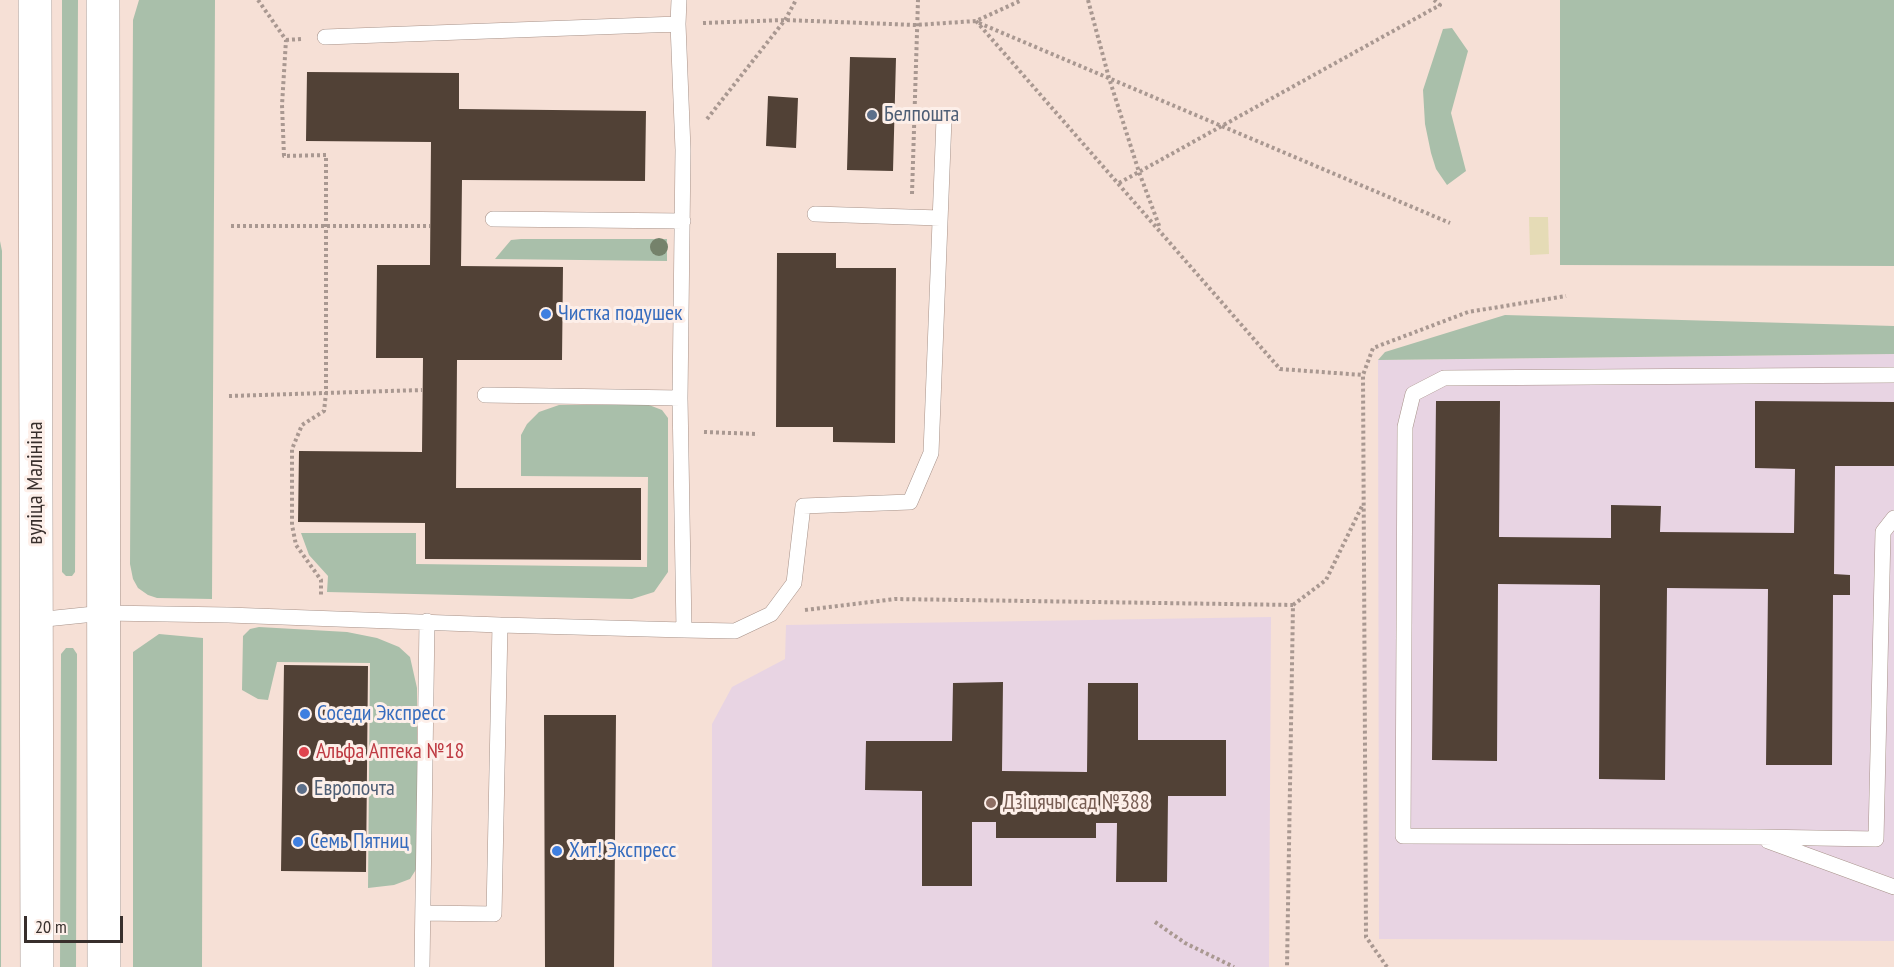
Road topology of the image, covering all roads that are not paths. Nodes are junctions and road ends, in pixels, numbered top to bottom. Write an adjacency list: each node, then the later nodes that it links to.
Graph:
1 (34, 0): 16 (main road, вуліца Малініна)
2 (102, 0): 15 (main road)
3 (680, 0): 4 (lane)
4 (678, 24): 5 (lane); 10 (lane)
5 (325, 37)
6 (944, 118): 8 (lane)
7 (815, 214): 8 (lane)
8 (940, 218): 19 (lane)
9 (493, 219): 10 (lane)
10 (682, 221): 13 (lane)
11 (1894, 375): 20 (lane)
12 (485, 395): 13 (lane)
13 (680, 398): 19 (lane)
14 (1894, 518): 20 (lane)
15 (104, 613): 16 (lane); 17 (lane); 24 (main road)
16 (36, 620): 23 (main road, вуліца Малініна)
17 (427, 621): 18 (lane); 22 (lane)
18 (500, 625): 19 (lane); 22 (lane)
19 (684, 630)
20 (1757, 837): 21 (lane)
21 (1894, 887)
22 (423, 913): 25 (lane)
23 (37, 967)
24 (104, 967)
25 (422, 967)

